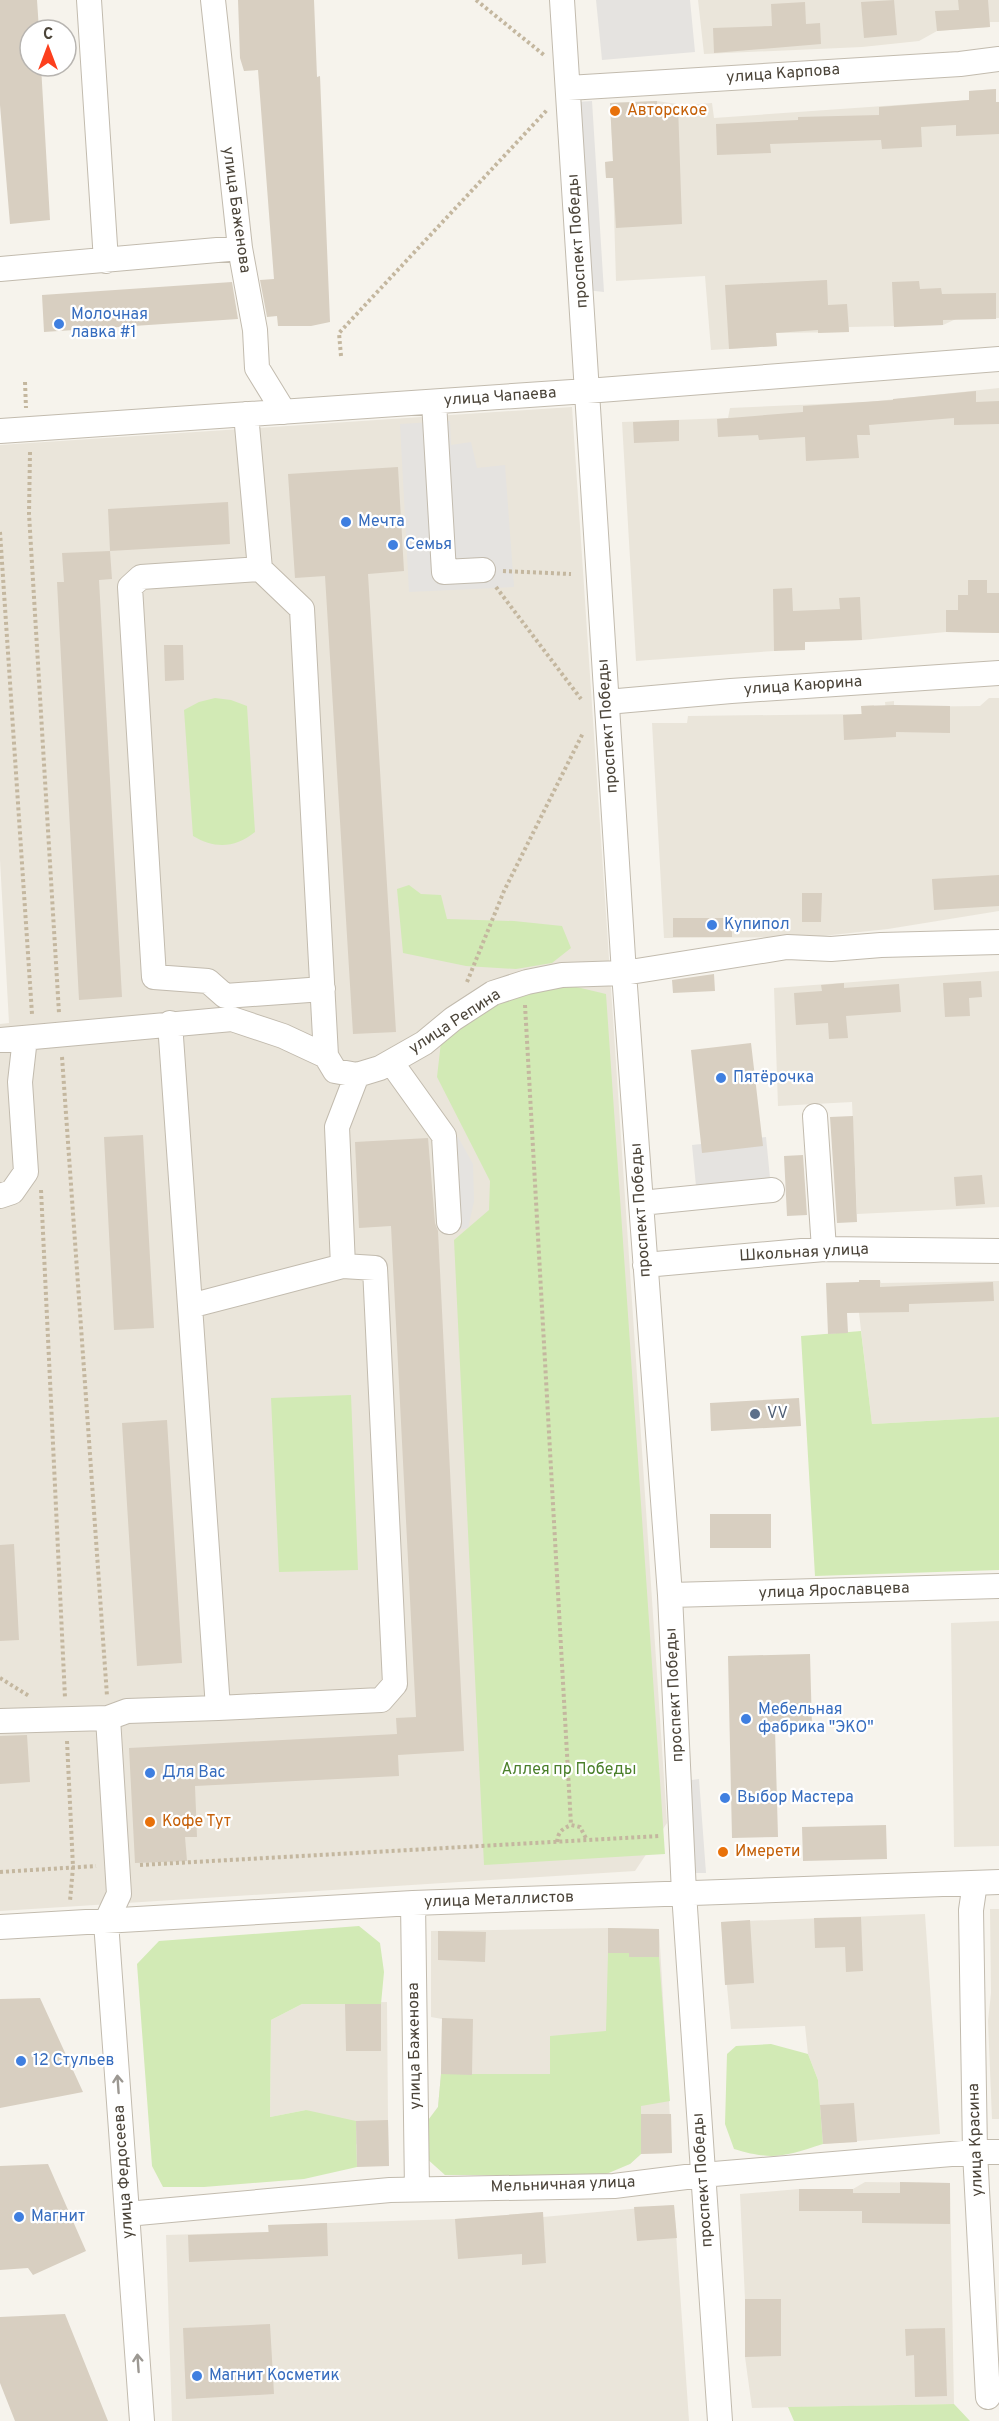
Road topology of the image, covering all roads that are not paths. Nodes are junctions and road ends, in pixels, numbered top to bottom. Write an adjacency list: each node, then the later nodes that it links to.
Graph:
1 (89, 0): 7 (street)
2 (213, 0): 6 (street, улица Баженова)
3 (562, 0): 5 (street, проспект Победы)
4 (999, 59): 5 (street, улица Карпова)
5 (568, 88): 10 (street, проспект Победы)
6 (240, 248): 7 (street); 12 (street, улица Баженова)
7 (106, 261): 8 (street)
8 (0, 269)
9 (999, 359): 10 (street, улица Чапаева)
10 (587, 391): 11 (street, улица Чапаева); 18 (street, проспект Победы)
11 (434, 402): 12 (street, улица Чапаева); 16 (street)
12 (284, 412): 13 (street, улица Чапаева)
13 (246, 414): 14 (street, улица Чапаева); 15 (street)
14 (0, 431)
15 (260, 568): 21 (street); 21 (street)
16 (483, 570)
17 (999, 673): 18 (street, улица Каюрина)
18 (607, 702): 20 (street, проспект Победы)
19 (999, 942): 20 (street, улица Репина)
20 (624, 973): 26 (street, улица Репина); 31 (street, проспект Победы)
21 (323, 989): 25 (street)
22 (170, 1023): 23 (street); 25 (street); 37 (street)
23 (30, 1037): 24 (street); 30 (street)
24 (0, 1040)
25 (326, 1056): 27 (street)
26 (391, 1062): 27 (street, улица Репина); 32 (street)
27 (357, 1075): 36 (street)
28 (815, 1116): 33 (street)
29 (772, 1190): 31 (street)
30 (0, 1197)
31 (641, 1203): 35 (street, проспект Победы)
32 (449, 1222)
33 (824, 1249): 34 (street, Школьная улица); 35 (street, Школьная улица)
34 (999, 1251)
35 (645, 1265): 39 (street, проспект Победы)
36 (343, 1266): 37 (street); 40 (street)
37 (190, 1306): 40 (street)
38 (999, 1586): 39 (street, улица Ярославцева)
39 (670, 1596): 45 (street, проспект Победы)
40 (219, 1708): 41 (street)
41 (108, 1718): 42 (street); 47 (street)
42 (0, 1721)
43 (999, 1882): 44 (street, улица Металлистов)
44 (975, 1883): 45 (street, улица Металлистов); 49 (street, улица Красина)
45 (684, 1893): 46 (street, улица Металлистов); 51 (street, проспект Победы)
46 (413, 1903): 47 (street, улица Металлистов); 52 (street, улица Баженова)
47 (106, 1922): 48 (street, улица Металлистов); 53 (street, улица Федосеева, one-way to 47)
48 (0, 1928)
49 (975, 2152): 50 (street, Мельничная улица); 51 (street, Мельничная улица); 54 (street, улица Красина)
50 (999, 2152)
51 (702, 2175): 52 (street, Мельничная улица); 56 (street, проспект Победы)
52 (417, 2189): 53 (street, Мельничная улица)
53 (127, 2214): 55 (street, улица Федосеева, one-way to 53)
54 (988, 2397)
55 (142, 2421)
56 (720, 2421)

